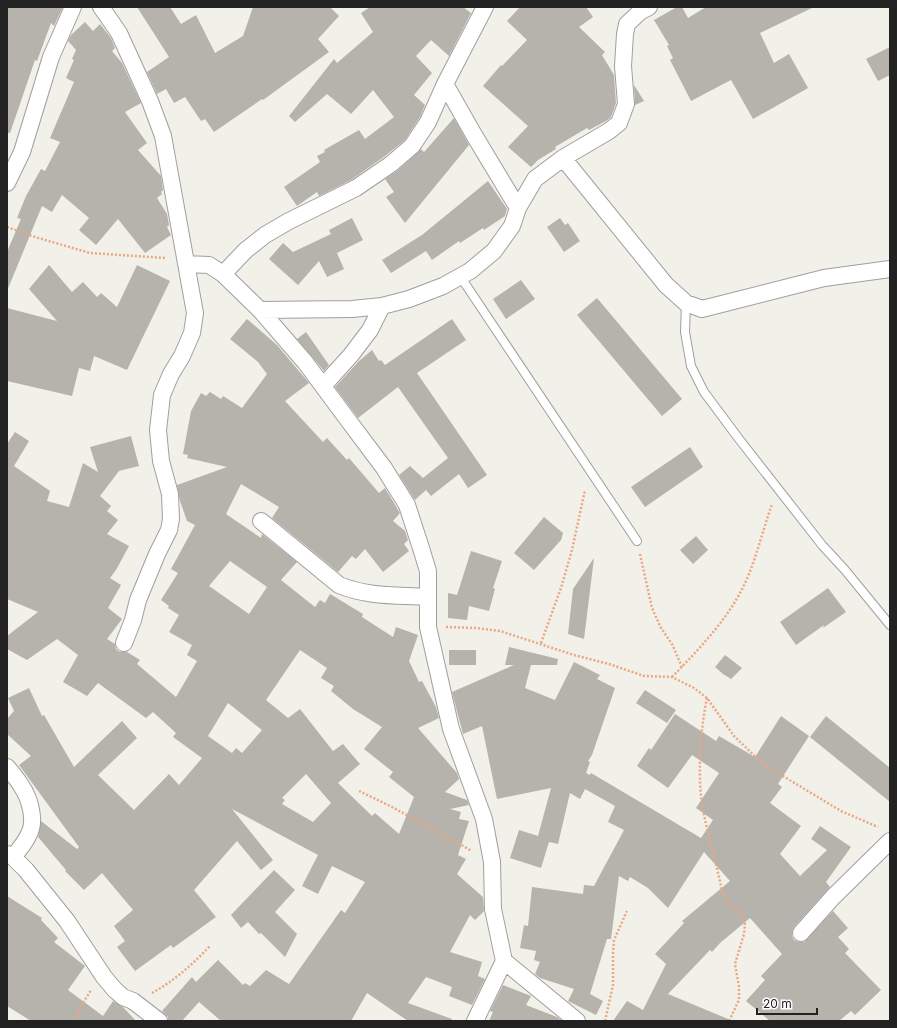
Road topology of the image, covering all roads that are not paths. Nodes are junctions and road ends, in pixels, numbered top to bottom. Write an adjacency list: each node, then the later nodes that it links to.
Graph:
1 (73, 7): 9 (street)
2 (102, 7): 11 (street)
3 (485, 7): 7 (street)
4 (625, 7): 6 (street)
5 (649, 7): 6 (street)
6 (628, 24): 8 (street)
7 (445, 84): 10 (street); 13 (street)
8 (563, 158): 10 (street); 15 (street)
9 (7, 183)
10 (518, 208): 14 (street)
11 (186, 262): 13 (street); 23 (street)
12 (890, 269): 15 (street)
13 (223, 274): 17 (street)
14 (460, 276): 16 (street); 20 (lane)
15 (686, 302): 22 (lane)
16 (382, 306): 17 (street); 18 (street)
17 (260, 310): 18 (street)
18 (323, 386): 21 (street)
19 (261, 521): 21 (street)
20 (637, 541)
21 (427, 596): 28 (street)
22 (890, 625)
23 (124, 643)
24 (7, 767): 26 (street)
25 (886, 835): 27 (street)
26 (10, 856): 29 (street)
27 (801, 933)
28 (504, 961): 30 (street); 31 (street)
29 (159, 1021)
30 (476, 1021)
31 (577, 1021)

